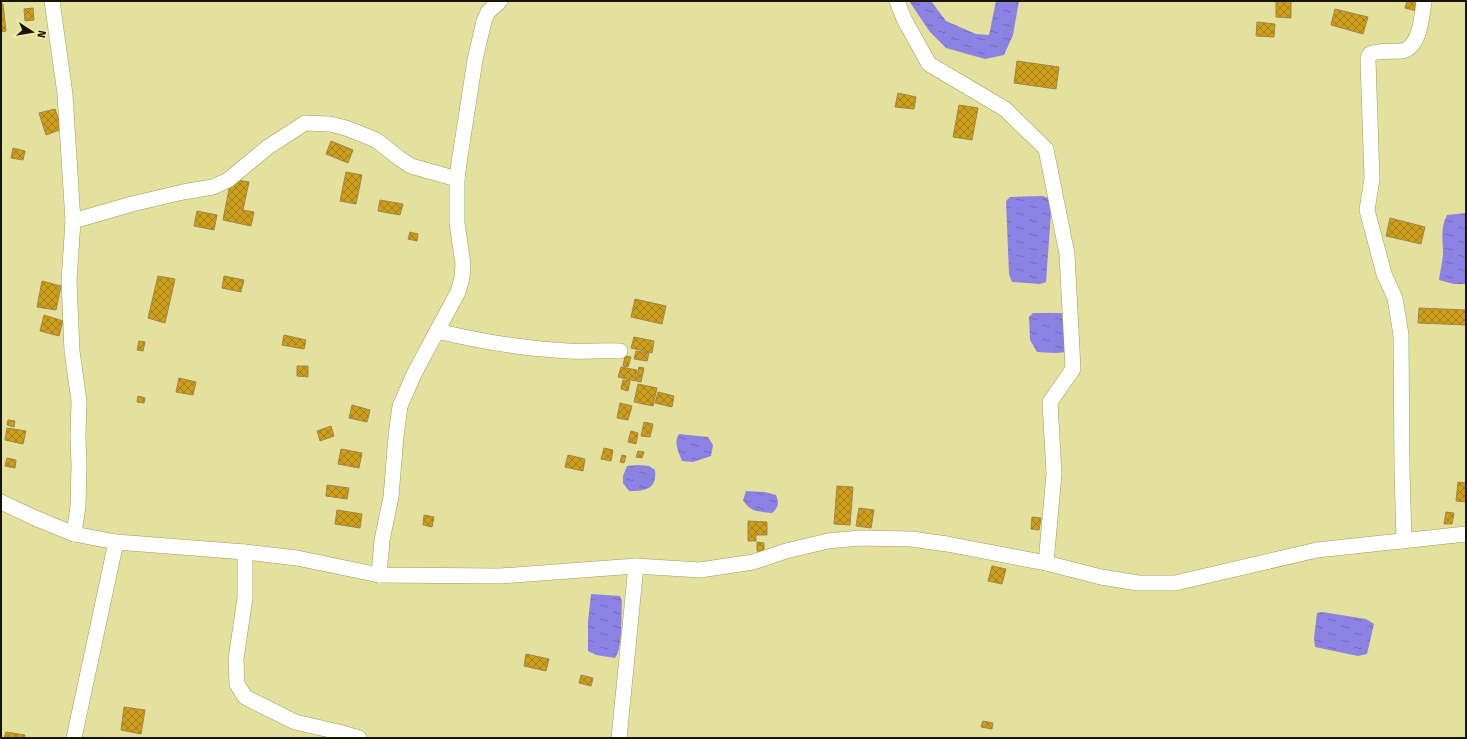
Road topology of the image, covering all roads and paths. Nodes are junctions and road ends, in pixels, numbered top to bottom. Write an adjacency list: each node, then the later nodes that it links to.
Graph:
1 (52, 1): 6 (street)
2 (500, 1): 5 (street)
3 (897, 1): 15 (street)
4 (1424, 1): 12 (street)
5 (457, 179): 6 (street); 7 (street)
6 (73, 221): 10 (street)
7 (437, 331): 8 (street); 17 (street)
8 (620, 351)
9 (1, 502): 10 (street)
10 (74, 534): 13 (street)
11 (1466, 534): 12 (street)
12 (1404, 541): 15 (street)
13 (116, 542): 14 (street); 18 (street)
14 (245, 552): 17 (street); 19 (street)
15 (1046, 563): 16 (street)
16 (636, 566): 17 (street); 20 (street)
17 (379, 575)
18 (74, 738)
19 (359, 738)
20 (619, 738)

